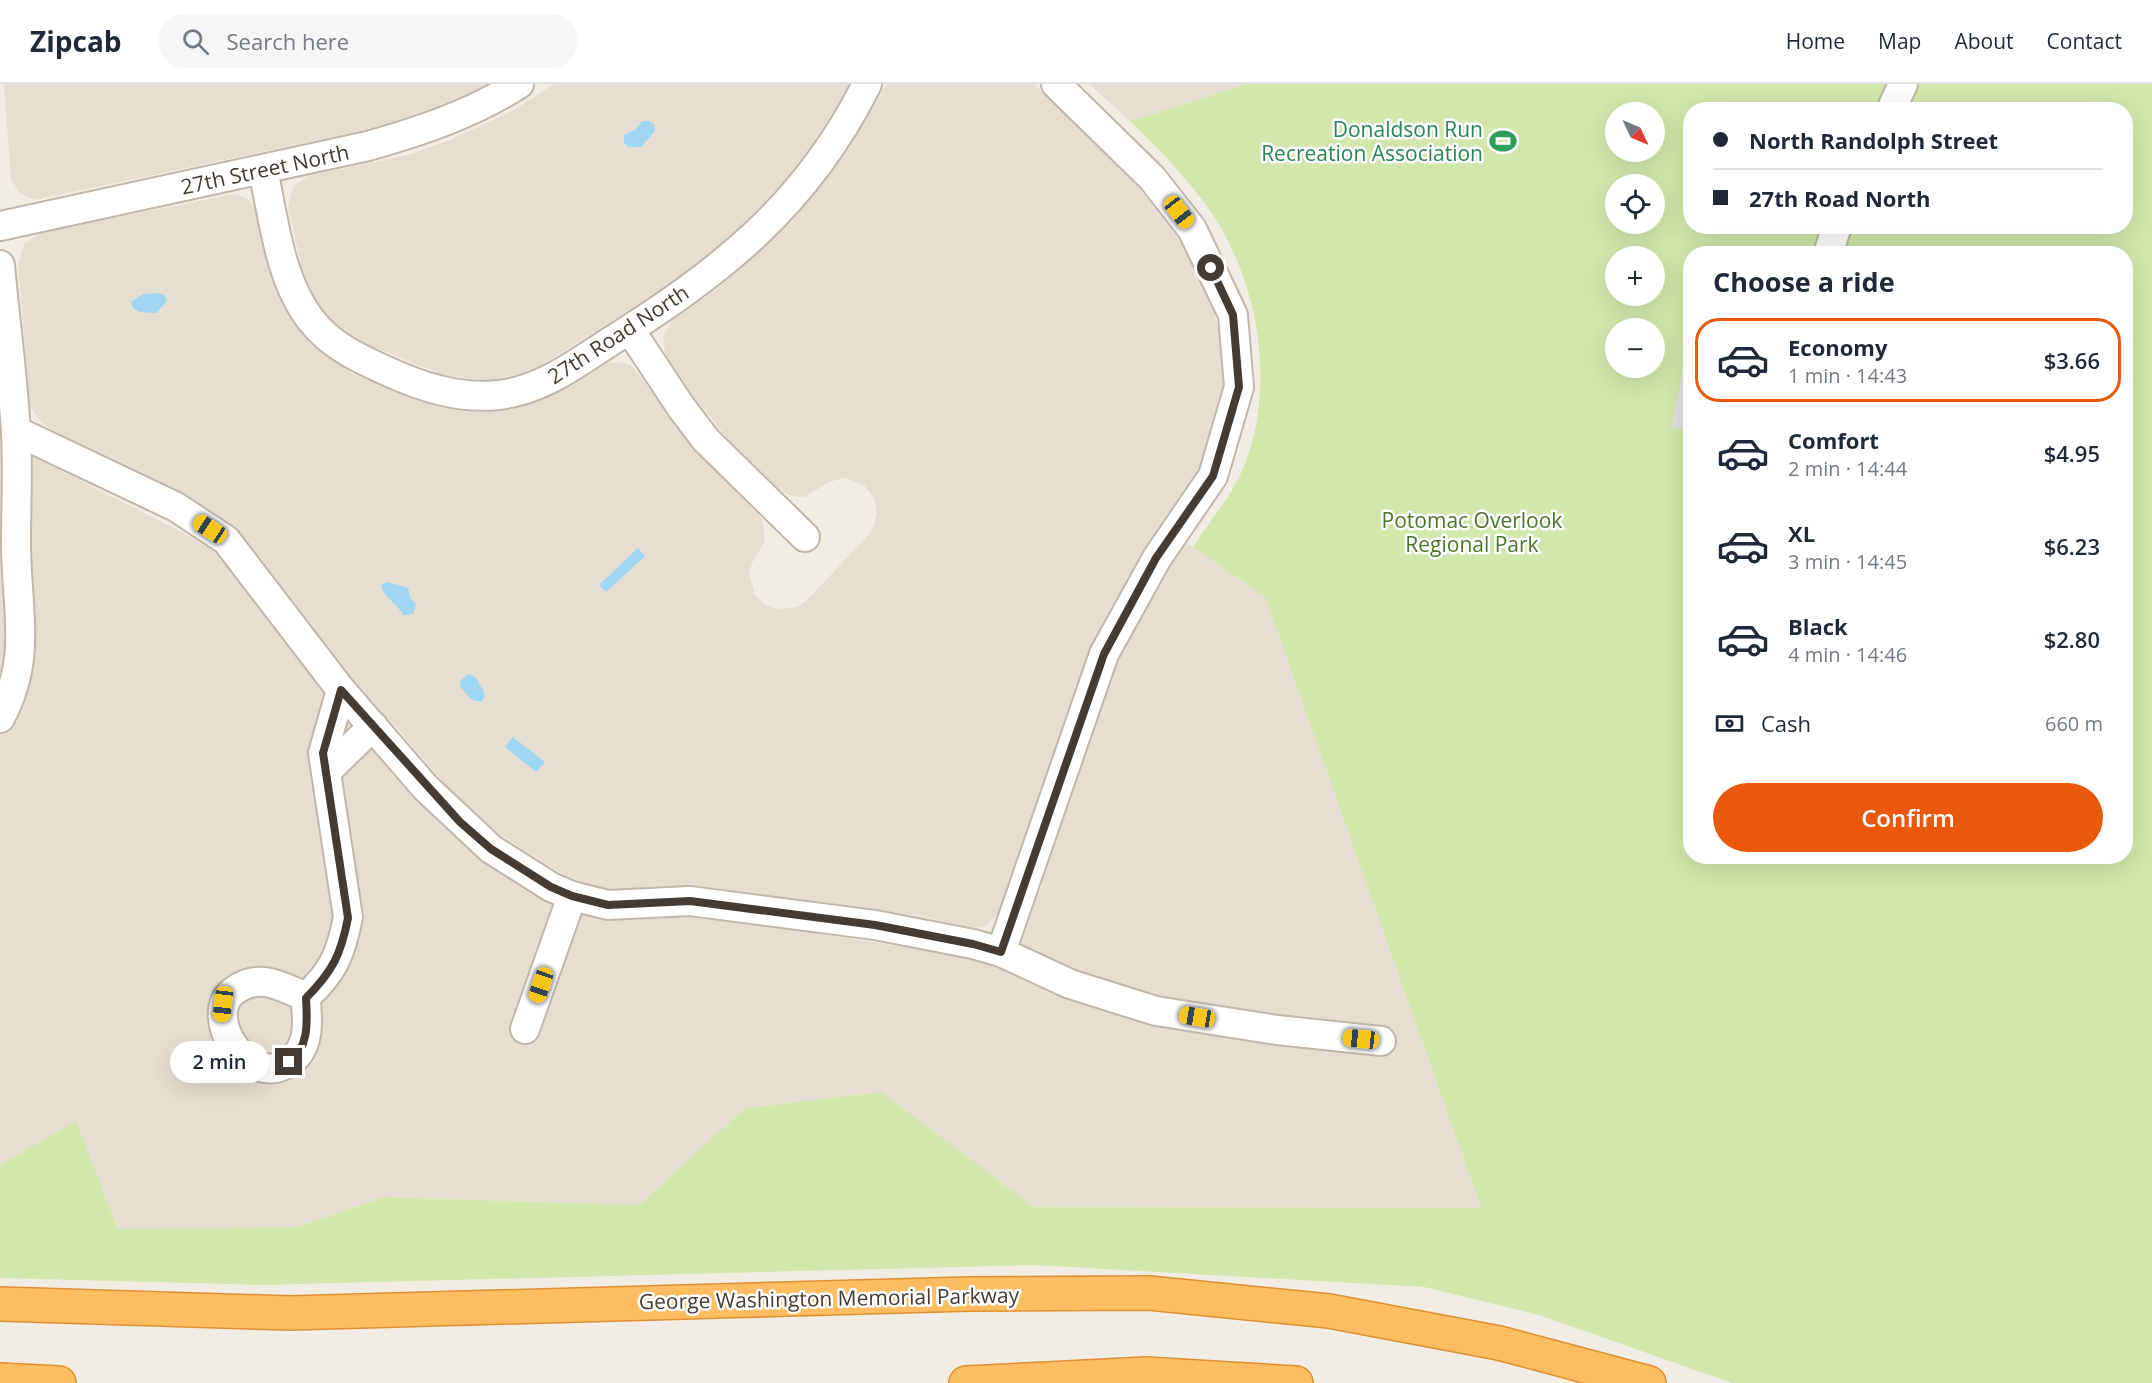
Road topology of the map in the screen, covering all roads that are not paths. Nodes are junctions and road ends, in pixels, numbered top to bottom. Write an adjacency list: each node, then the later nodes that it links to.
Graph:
1 (519, 84): 6 (street, 27th Street North)
2 (867, 84): 9 (street, 27th Road North)
3 (1056, 84): 17 (street)
4 (1903, 84): 5 (street)
5 (1895, 102)
6 (262, 170): 7 (street, 27th Street North); 9 (street, 27th Road North)
7 (0, 226)
8 (0, 265): 10 (street)
9 (630, 330): 11 (street)
10 (16, 431): 12 (street); 13 (street)
11 (805, 537)
12 (341, 690): 14 (street); 15 (street)
13 (0, 718)
14 (373, 726): 15 (street); 16 (street)
15 (326, 772): 18 (street)
16 (572, 896): 17 (street); 19 (street)
17 (1001, 952): 20 (street)
18 (306, 998)
19 (525, 1029)
20 (1381, 1041)
21 (0, 1304): 26 (highway, George Washington Memorial Parkway)
22 (0, 1380): 23 (highway)
23 (59, 1383)
24 (966, 1383): 25 (highway)
25 (1296, 1383)
26 (1649, 1383)

